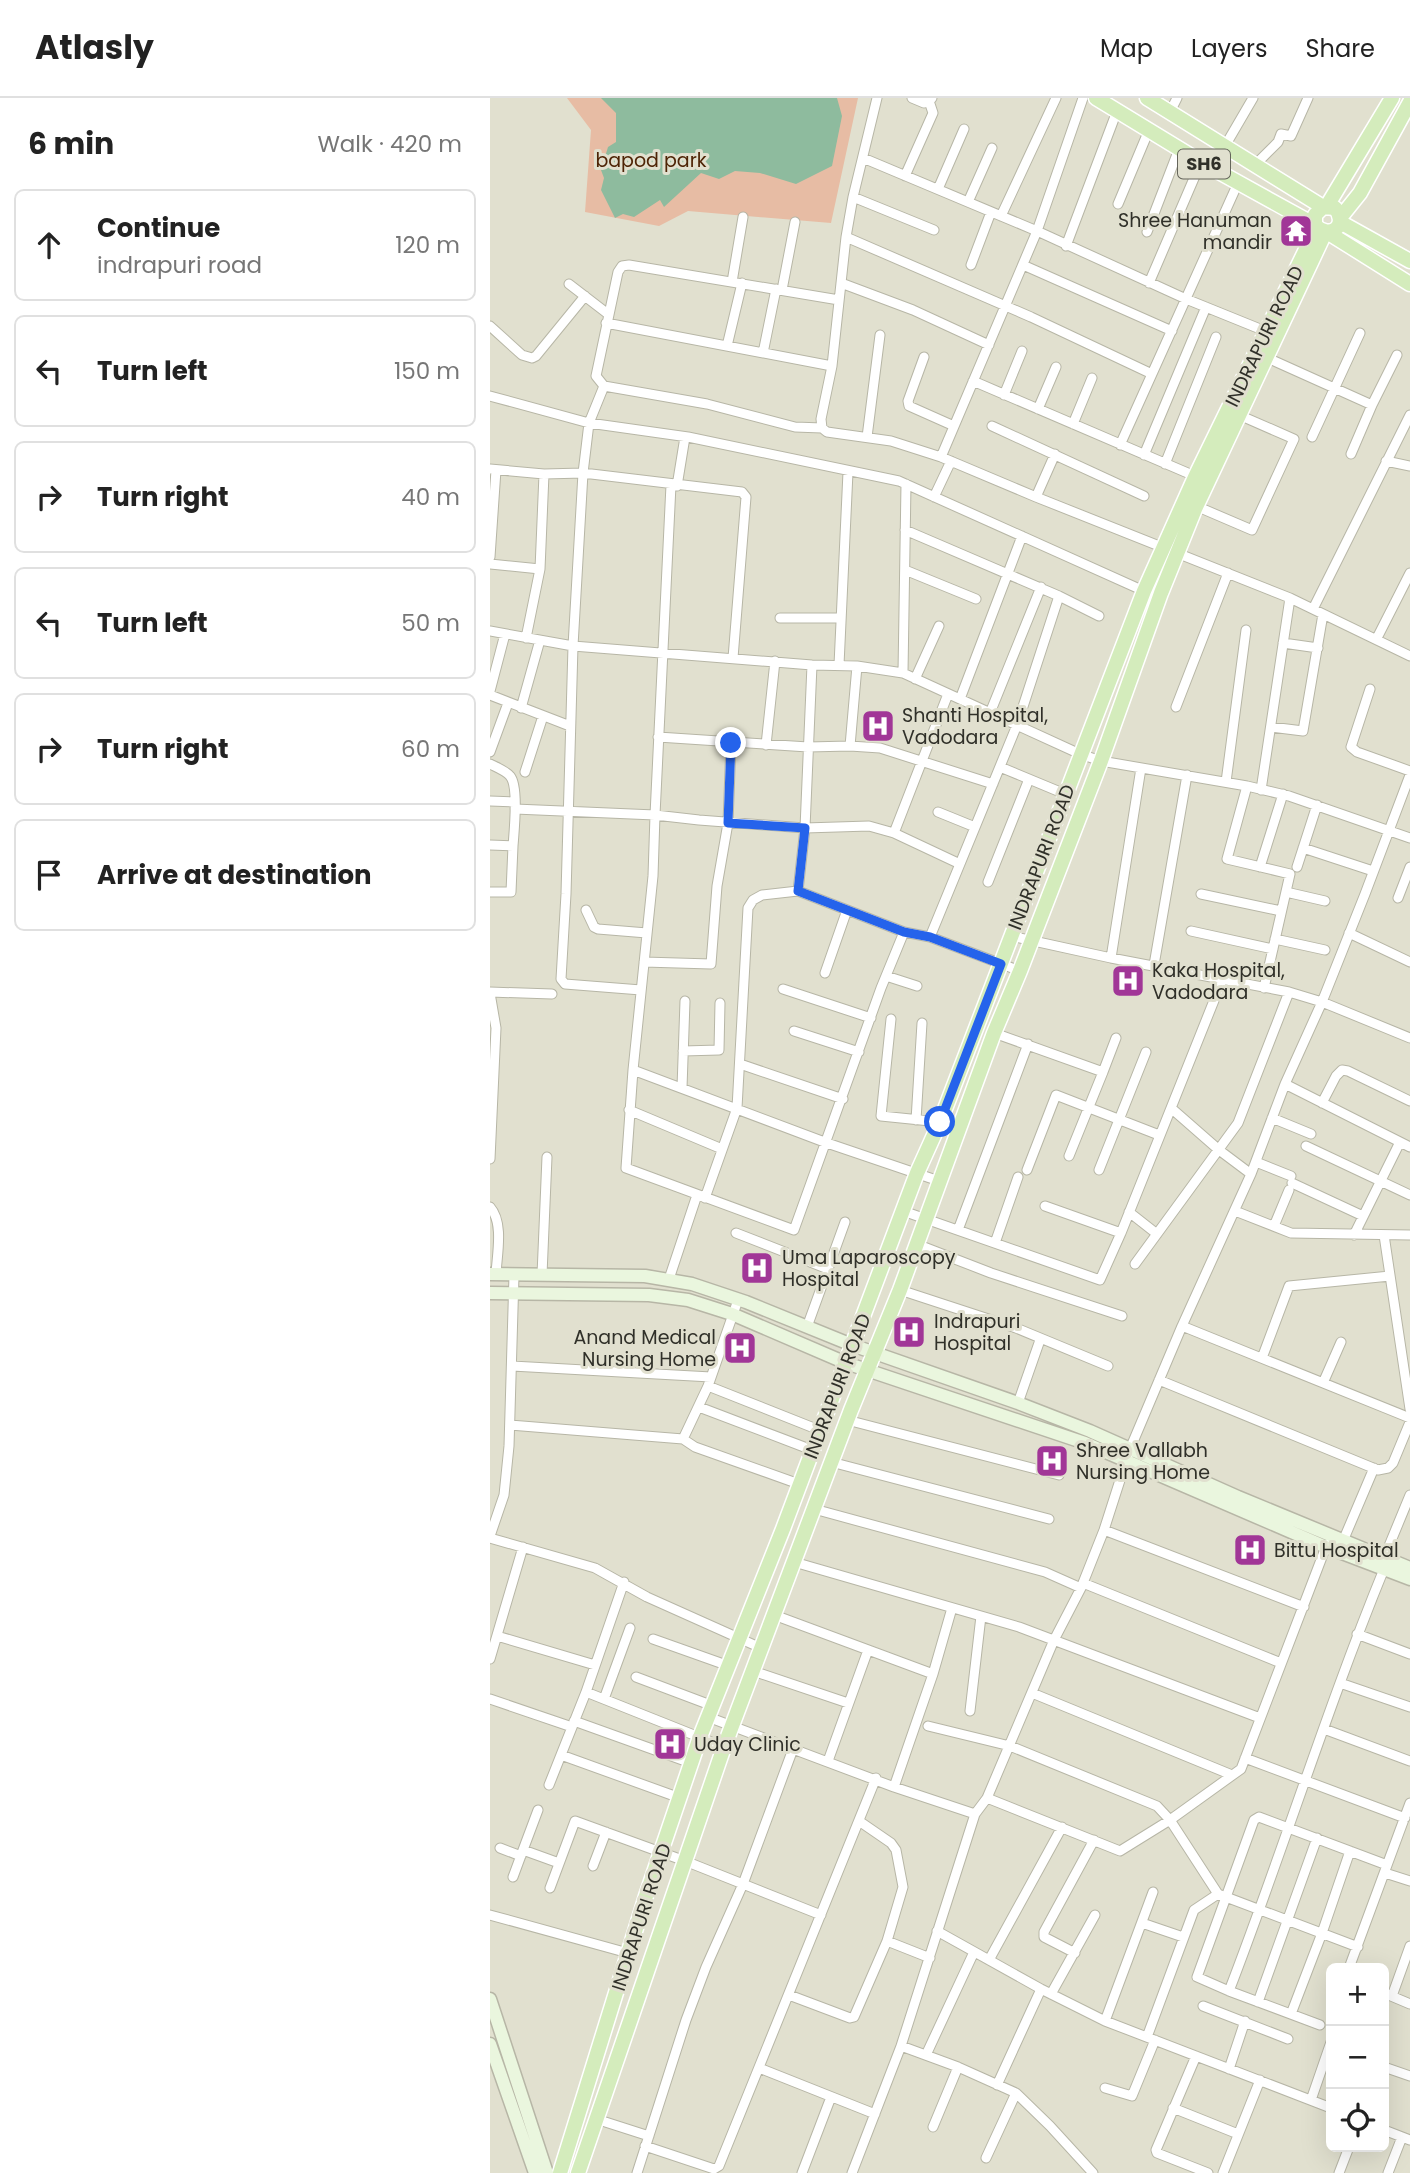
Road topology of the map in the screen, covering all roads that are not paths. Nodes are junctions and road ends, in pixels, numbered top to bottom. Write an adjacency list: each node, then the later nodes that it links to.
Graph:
1 (877, 98): 20 (street)
2 (912, 98): 11 (street)
3 (1056, 98): 31 (street)
4 (1083, 98): 37 (street)
5 (1096, 98): 13 (main road, SH6)
6 (1147, 98): 14 (main road)
7 (1177, 98): 14 (street)
8 (1253, 98): 17 (street)
9 (1308, 98): 22 (street)
10 (1392, 98): 29 (main road)
11 (930, 100): 23 (street)
12 (1409, 108): 33 (main road)
13 (1117, 111): 16 (main road, SH6); 40 (street)
14 (1170, 112): 17 (main road)
15 (964, 129): 25 (street)
16 (1149, 130): 19 (main road, SH6); 28 (street)
17 (1226, 146): 22 (main road)
18 (992, 148): 27 (street)
19 (1179, 149): 21 (main road, SH6); 38 (street)
20 (863, 158): 23 (street); 26 (street)
21 (1201, 162): 24 (main road, SH6); 45 (street)
22 (1256, 164): 29 (main road)
23 (905, 176): 25 (street)
24 (1238, 183): 35 (main road, SH6); 51 (street)
25 (938, 190): 27 (street)
26 (853, 197): 36 (street); 39 (street)
27 (968, 202): 30 (street)
28 (1118, 204)
29 (1325, 206): 33 (main road); 35 (main road)
30 (991, 212): 31 (street); 42 (street)
31 (1001, 216): 37 (street)
32 (743, 217): 44 (street)
33 (1340, 220): 35 (main road); 41 (main road)
34 (795, 222): 49 (street)
35 (1321, 229): 48 (main road); 58 (main road, INDRAPURI ROAD)
36 (934, 230)
37 (1037, 231): 40 (street); 43 (street)
38 (1147, 232)
39 (846, 237): 47 (street); 53 (street)
40 (1066, 246): 45 (street)
41 (1410, 261)
42 (971, 265)
43 (1023, 265): 53 (street); 57 (street)
44 (737, 283): 49 (street); 55 (street); 63 (street)
45 (1149, 283): 51 (street)
46 (569, 284): 50 (street)
47 (841, 284): 52 (street); 62 (street)
48 (1410, 284)
49 (779, 290): 52 (street); 65 (street)
50 (585, 296): 55 (street); 56 (street)
51 (1186, 299): 54 (street); 57 (street)
52 (839, 300): 69 (street)
53 (1005, 306): 62 (street); 71 (street)
54 (1206, 307): 58 (street); 93 (street)
55 (607, 319): 63 (street); 74 (street)
56 (490, 326)
57 (1172, 331): 71 (street)
58 (1272, 333): 66 (main road, INDRAPURI ROAD)
59 (1360, 333): 75 (street)
60 (880, 335): 88 (street)
61 (1216, 337): 96 (street)
62 (989, 345): 73 (street)
63 (727, 346): 65 (street)
64 (1022, 351): 76 (street)
65 (763, 353): 69 (street)
66 (1261, 355): 75 (street); 80 (main road, INDRAPURI ROAD); 102 (main road, INDRAPURI ROAD)
67 (1397, 355): 78 (street)
68 (924, 357): 84 (street)
69 (832, 366): 86 (street)
70 (1056, 367): 79 (street)
71 (1152, 373): 90 (street)
72 (1092, 378): 83 (street)
73 (973, 381): 76 (street); 84 (street)
74 (604, 386): 82 (street); 86 (street)
75 (1335, 387): 78 (street); 89 (street)
76 (1004, 395): 79 (street)
77 (490, 396): 82 (street)
78 (1372, 405): 92 (street)
79 (1038, 409): 83 (street)
80 (1239, 415): 102 (main road, INDRAPURI ROAD); 108 (street)
81 (1410, 415): 95 (street)
82 (589, 422): 87 (street); 100 (street)
83 (1073, 424): 90 (street)
84 (954, 426): 94 (street)
85 (992, 426): 91 (street)
86 (822, 428): 88 (street)
87 (685, 437): 99 (street); 104 (street)
88 (867, 437): 94 (street)
89 (1312, 437)
90 (1120, 445): 93 (street)
91 (1055, 454): 106 (street); 107 (street)
92 (1351, 454)
93 (1144, 455): 96 (street)
94 (946, 459): 105 (street); 107 (street)
95 (1386, 461): 97 (street); 125 (street)
96 (1165, 464): 102 (street)
97 (1410, 466)
98 (493, 470): 101 (street); 112 (street)
99 (849, 472): 103 (street); 129 (street)
100 (583, 473): 101 (street); 104 (street); 138 (street)
101 (544, 474): 114 (street)
102 (1201, 480): 108 (main road, INDRAPURI ROAD); 111 (main road, INDRAPURI ROAD)
103 (906, 484): 105 (street); 109 (street)
104 (674, 485): 140 (street); 142 (street)
105 (934, 496): 110 (street)
106 (1144, 496)
107 (1036, 497): 111 (street)
108 (1196, 506): 111 (main road, INDRAPURI ROAD)
109 (905, 530): 115 (street); 116 (street)
110 (1022, 536): 116 (street); 121 (street)
111 (1170, 551): 117 (street); 121 (main road, INDRAPURI ROAD); 169 (main road, INDRAPURI ROAD)
112 (490, 556)
113 (490, 564): 114 (street)
114 (540, 569): 134 (street)
115 (905, 570): 124 (street); 147 (street)
116 (1008, 573): 119 (street); 152 (street)
117 (1228, 573): 123 (street); 154 (street)
118 (1410, 573): 120 (street)
119 (1041, 587): 122 (street); 156 (street)
120 (1407, 588): 135 (street)
121 (1144, 591): 167 (main road, INDRAPURI ROAD)
122 (1059, 596): 127 (street); 158 (street)
123 (1290, 598): 125 (street); 137 (street)
124 (976, 599)
125 (1313, 609): 126 (street)
126 (1323, 614): 135 (street); 139 (street)
127 (1099, 616)
128 (779, 618): 129 (street)
129 (841, 618): 145 (street)
130 (939, 626): 148 (street)
131 (490, 631): 133 (street)
132 (1246, 631): 177 (street)
133 (505, 634): 134 (street); 150 (street)
134 (526, 638): 136 (street)
135 (1377, 638): 141 (street)
136 (540, 640): 138 (street); 155 (street)
137 (1283, 643): 139 (street); 160 (street)
138 (573, 646): 140 (street); 159 (street)
139 (1318, 648): 160 (street)
140 (661, 653): 142 (street); 161 (street)
141 (1410, 656)
142 (733, 658): 143 (street)
143 (775, 661): 144 (street); 163 (street)
144 (812, 665): 145 (street); 165 (street)
145 (839, 666): 146 (street)
146 (857, 666): 147 (street); 164 (street)
147 (904, 673): 148 (street)
148 (915, 679): 151 (street)
149 (1370, 689): 176 (street)
150 (490, 693): 153 (street)
151 (948, 694): 152 (street); 168 (street)
152 (960, 699): 156 (street)
153 (508, 703): 155 (street); 166 (street)
154 (1176, 707)
155 (521, 708): 157 (street)
156 (990, 713): 158 (street)
157 (543, 716): 159 (street); 173 (street)
158 (1017, 725): 167 (street); 171 (street)
159 (570, 726): 186 (street)
160 (1271, 727): 180 (street)
161 (658, 737): 162 (street); 188 (street)
162 (731, 743): 163 (street); 189 (street)
163 (766, 746): 165 (street)
164 (850, 746): 165 (street); 168 (street)
165 (808, 747): 191 (street)
166 (491, 752)
167 (1080, 754): 169 (street); 181 (main road, INDRAPURI ROAD)
168 (922, 760): 178 (street); 193 (street)
169 (1101, 761): 172 (street); 219 (main road, INDRAPURI ROAD)
170 (490, 764): 185 (street)
171 (1000, 767): 175 (street); 178 (street)
172 (1141, 768): 174 (street); 222 (street)
173 (525, 772)
174 (1187, 775): 177 (street); 226 (street)
175 (1029, 779): 181 (street); 203 (street)
176 (1409, 779): 192 (street)
177 (1226, 782): 179 (street)
178 (993, 783): 190 (street)
179 (1247, 786): 180 (street); 199 (street)
180 (1261, 790): 182 (street)
181 (1065, 794): 217 (main road, INDRAPURI ROAD)
182 (1283, 794): 184 (street); 199 (street)
183 (490, 801): 185 (street)
184 (1317, 805): 192 (street); 197 (street)
185 (514, 806): 186 (street); 196 (street)
186 (568, 810): 188 (street); 234 (street)
187 (938, 811): 190 (street)
188 (655, 815): 189 (street); 215 (street)
189 (728, 823): 191 (street); 223 (street)
190 (975, 827): 198 (street)
191 (805, 828): 193 (street); 204 (street)
192 (1389, 830): 194 (street); 202 (street)
193 (894, 833): 198 (street)
194 (1410, 838)
195 (490, 845): 196 (street)
196 (513, 846): 205 (street)
197 (1303, 848): 200 (street); 202 (street)
198 (960, 864): 218 (street)
199 (1260, 867): 206 (street)
200 (1297, 867)
201 (1410, 867): 208 (street)
202 (1373, 871): 216 (street)
203 (988, 882)
204 (798, 891): 211 (street); 252 (street)
205 (490, 892)
206 (1286, 892): 209 (street); 212 (street)
207 (1201, 894): 212 (street)
208 (1398, 898)
209 (1325, 901)
210 (586, 910): 215 (street)
211 (847, 910): 214 (street); 228 (street)
212 (1282, 911): 220 (street)
213 (1191, 931): 220 (street)
214 (904, 932): 218 (street); 229 (street)
215 (648, 933): 223 (street)
216 (1349, 933): 224 (street); 239 (street)
217 (1011, 936): 219 (street); 225 (main road, INDRAPURI ROAD)
218 (930, 937): 225 (street)
219 (1031, 941): 222 (street); 227 (main road, INDRAPURI ROAD)
220 (1274, 944): 221 (street); 232 (street)
221 (1325, 950)
222 (1111, 958): 226 (street)
223 (644, 962): 234 (street)
224 (1410, 962)
225 (1001, 964): 227 (street); 267 (main road, INDRAPURI ROAD)
226 (1154, 965): 230 (street)
227 (1020, 971): 245 (main road, INDRAPURI ROAD)
228 (825, 973)
229 (886, 976): 231 (street); 241 (street)
230 (1223, 978): 232 (street); 262 (street)
231 (918, 986)
232 (1264, 988): 236 (street)
233 (783, 989): 241 (street)
234 (641, 990): 253 (street)
235 (490, 992): 237 (street); 278 (street)
236 (1289, 992): 239 (street); 275 (street)
237 (552, 994)
238 (685, 1001): 249 (street)
239 (1322, 1002): 247 (street); 255 (street)
240 (720, 1003): 249 (street)
241 (871, 1018): 250 (street)
242 (891, 1019): 266 (street)
243 (922, 1023): 266 (street)
244 (794, 1031): 250 (street)
245 (994, 1033): 248 (street); 285 (main road, INDRAPURI ROAD)
246 (1116, 1038): 254 (street)
247 (1410, 1038)
248 (1028, 1044): 254 (street); 299 (street)
249 (683, 1051): 256 (street)
250 (859, 1052): 257 (street)
251 (1146, 1052): 265 (street)
252 (740, 1064): 257 (street); 261 (street)
253 (633, 1070): 256 (street); 263 (street)
254 (1103, 1072): 260 (street)
255 (1285, 1084): 259 (street); 264 (street)
256 (682, 1088): 261 (street)
257 (843, 1099): 271 (street)
258 (1410, 1101): 259 (street)
259 (1322, 1103): 270 (street)
260 (1088, 1107): 265 (street); 276 (street); 280 (street)
261 (737, 1108): 271 (street); 274 (street)
262 (1171, 1108): 269 (street); 275 (street)
263 (629, 1111): 274 (street); 289 (street)
264 (1272, 1118): 268 (street); 279 (street)
265 (1119, 1119): 269 (street); 281 (street)
266 (916, 1120): 267 (street)
267 (940, 1122): 282 (main road, INDRAPURI ROAD)
268 (1311, 1134)
269 (1159, 1135): 294 (street)
270 (1400, 1142): 273 (street); 286 (street)
271 (827, 1143): 282 (street); 289 (street)
272 (1306, 1146): 286 (street)
273 (1410, 1147)
274 (722, 1149): 289 (street)
275 (1219, 1150): 283 (street); 302 (street)
276 (1069, 1156)
277 (547, 1157): 312 (street)
278 (490, 1159)
279 (1256, 1161): 283 (street); 287 (street)
280 (1027, 1170)
281 (1099, 1170)
282 (917, 1173): 285 (street); 293 (main road, INDRAPURI ROAD)
283 (1251, 1174): 292 (street)
284 (1018, 1177): 306 (street)
285 (939, 1181): 296 (main road, INDRAPURI ROAD)
286 (1381, 1182): 288 (street); 295 (street)
287 (1291, 1183): 295 (street); 298 (street)
288 (1410, 1195)
289 (701, 1196): 315 (street)
290 (1045, 1206): 301 (street)
291 (490, 1207): 310 (street)
292 (1235, 1210): 298 (street); 323 (street)
293 (903, 1211): 296 (street); 327 (main road, INDRAPURI ROAD)
294 (1129, 1212): 301 (street); 302 (street)
295 (1363, 1216): 303 (street)
296 (925, 1219): 299 (street); 307 (main road, INDRAPURI ROAD)
297 (845, 1222): 309 (street)
298 (1274, 1226): 303 (street)
299 (958, 1230): 306 (street)
300 (736, 1233): 309 (street)
301 (1121, 1234): 306 (street)
302 (1157, 1234): 308 (street)
303 (1354, 1235): 304 (street)
304 (1384, 1235): 305 (street); 313 (street)
305 (1410, 1235)
306 (995, 1243)
307 (916, 1244): 316 (main road, INDRAPURI ROAD); 322 (street)
308 (1135, 1264)
309 (828, 1269): 324 (street)
310 (493, 1274): 311 (street)
311 (514, 1275): 312 (street); 317 (street)
312 (542, 1275): 314 (street)
313 (1390, 1276): 329 (street); 339 (street)
314 (610, 1277): 315 (street); 319 (street)
315 (668, 1279): 320 (street)
316 (900, 1290): 325 (street); 328 (main road, INDRAPURI ROAD)
317 (514, 1292): 318 (street); 319 (street); 331 (street)
318 (490, 1293)
319 (610, 1294): 321 (street)
320 (738, 1300): 321 (street); 324 (street)
321 (732, 1314): 330 (street); 335 (street)
322 (1122, 1316)
323 (1182, 1326): 329 (street); 334 (street)
324 (807, 1327): 327 (street)
325 (1040, 1340): 332 (street); 337 (street)
326 (1341, 1342): 336 (street)
327 (852, 1345): 328 (street); 330 (main road, INDRAPURI ROAD)
328 (875, 1353): 333 (main road, INDRAPURI ROAD); 337 (street)
329 (1262, 1359): 336 (street)
330 (846, 1363): 333 (street); 343 (main road, INDRAPURI ROAD)
331 (512, 1366): 335 (street); 342 (street)
332 (1108, 1366)
333 (868, 1371): 340 (main road, INDRAPURI ROAD); 346 (street)
334 (1158, 1380): 346 (street); 348 (street)
335 (710, 1381): 338 (street); 343 (street)
336 (1323, 1383): 341 (street)
337 (1018, 1403): 346 (street)
338 (699, 1408): 344 (street); 345 (street)
339 (1410, 1409)
340 (847, 1420): 347 (main road, INDRAPURI ROAD); 349 (street)
341 (1410, 1420): 348 (street)
342 (510, 1425): 344 (street); 355 (street)
343 (819, 1430): 345 (main road, INDRAPURI ROAD)
344 (683, 1439): 350 (street)
345 (812, 1450): 350 (main road, INDRAPURI ROAD)
346 (1128, 1455): 354 (street); 357 (street)
347 (831, 1462): 352 (main road, INDRAPURI ROAD); 353 (street)
348 (1374, 1468): 356 (street)
349 (1059, 1475)
350 (799, 1484): 372 (main road, INDRAPURI ROAD)
351 (1410, 1495): 360 (street)
352 (814, 1509): 359 (main road, INDRAPURI ROAD); 363 (street)
353 (1049, 1519)
354 (1104, 1530): 363 (street); 364 (street)
355 (490, 1537): 358 (street)
356 (1343, 1541): 357 (street); 360 (street)
357 (1328, 1542): 360 (street); 364 (street)
358 (523, 1547): 362 (street); 370 (street)
359 (794, 1562): 365 (street); 366 (main road, INDRAPURI ROAD)
360 (1384, 1563): 361 (street); 369 (street)
361 (1409, 1567)
362 (624, 1582): 372 (street); 379 (street)
363 (1082, 1586): 373 (street); 378 (street)
364 (1304, 1607): 378 (street)
365 (952, 1608): 367 (street); 382 (street)
366 (774, 1615): 374 (main road, INDRAPURI ROAD); 375 (street)
367 (981, 1616): 373 (street); 391 (street)
368 (630, 1628): 388 (street)
369 (1357, 1634): 376 (street); 384 (street)
370 (497, 1636): 377 (street); 379 (street)
371 (653, 1639): 380 (street)
372 (739, 1640): 374 (street); 380 (main road, INDRAPURI ROAD)
373 (1054, 1640): 386 (street); 393 (street)
374 (761, 1648): 381 (main road, INDRAPURI ROAD)
375 (868, 1650): 382 (street); 389 (street)
376 (1410, 1654)
377 (490, 1659)
378 (1281, 1663): 393 (street)
379 (595, 1665): 385 (street)
380 (729, 1666): 392 (main road, INDRAPURI ROAD)
381 (753, 1671): 389 (street); 395 (main road, INDRAPURI ROAD)
382 (933, 1674): 411 (street)
383 (636, 1677): 392 (street)
384 (1340, 1683): 390 (street); 397 (street)
385 (586, 1692): 388 (street); 394 (street)
386 (1032, 1693): 399 (street); 407 (street)
387 (490, 1699): 394 (street)
388 (604, 1699): 398 (street)
389 (848, 1703): 404 (street)
390 (1410, 1707)
391 (970, 1710)
392 (710, 1711): 395 (street); 398 (main road, INDRAPURI ROAD)
393 (1260, 1718): 403 (street)
394 (573, 1724): 402 (street); 406 (street)
395 (732, 1726): 400 (main road, INDRAPURI ROAD); 401 (street)
396 (928, 1726): 399 (street)
397 (1324, 1729): 405 (street); 409 (street)
398 (700, 1737): 400 (street); 406 (main road, INDRAPURI ROAD)
399 (1010, 1746): 413 (street); 418 (street)
400 (724, 1747): 429 (main road, INDRAPURI ROAD)
401 (793, 1749): 404 (street); 435 (street)
402 (561, 1755): 410 (street); 412 (street)
403 (1245, 1758): 407 (street); 409 (street)
404 (828, 1760): 408 (street)
405 (1410, 1761)
406 (691, 1763): 412 (main road, INDRAPURI ROAD)
407 (1232, 1775): 418 (street)
408 (876, 1778): 411 (street); 419 (street)
409 (1306, 1781): 417 (street); 421 (street)
410 (549, 1786)
411 (894, 1787): 416 (street)
412 (680, 1798): 428 (main road, INDRAPURI ROAD)
413 (987, 1798): 416 (street); 420 (street)
414 (1410, 1803): 417 (street)
415 (538, 1810): 427 (street)
416 (975, 1815): 445 (street)
417 (1405, 1818): 432 (street)
418 (1170, 1820): 424 (street); 438 (street)
419 (859, 1822): 441 (street); 448 (street)
420 (1062, 1827): 424 (street); 455 (street)
421 (1289, 1828): 423 (street); 438 (street); 439 (street)
422 (606, 1832): 428 (street); 430 (street); 431 (street)
423 (1317, 1839): 426 (street); 443 (street)
424 (1094, 1840): 453 (street)
425 (500, 1849): 427 (street)
426 (1350, 1851): 432 (street); 446 (street)
427 (522, 1853): 430 (street); 433 (street)
428 (662, 1853): 429 (street); 452 (main road, INDRAPURI ROAD)
429 (685, 1861): 435 (street); 492 (main road, INDRAPURI ROAD)
430 (559, 1863): 436 (street)
431 (593, 1866)
432 (1386, 1869): 434 (street); 450 (street)
433 (513, 1877)
434 (1410, 1881)
435 (743, 1884): 441 (street); 496 (street)
436 (550, 1888)
437 (1153, 1892): 444 (street)
438 (1221, 1896): 439 (street); 447 (street); 458 (street)
439 (1260, 1911): 443 (street); 458 (street)
440 (490, 1915): 452 (street)
441 (821, 1915): 461 (street)
442 (1095, 1915): 453 (street)
443 (1289, 1922): 446 (street); 464 (street)
444 (1142, 1923): 447 (street); 468 (street)
445 (937, 1931): 451 (street); 454 (street)
446 (1322, 1933): 450 (street); 467 (street)
447 (1184, 1937): 471 (street)
448 (887, 1941): 454 (street); 461 (street)
449 (1410, 1946): 459 (street)
450 (1358, 1947): 456 (street)
451 (974, 1952): 455 (street); 475 (street)
452 (628, 1953): 503 (main road, INDRAPURI ROAD)
453 (1075, 1953): 460 (street)
454 (930, 1958): 474 (street)
455 (989, 1960): 457 (street)
456 (1351, 1963)
457 (1041, 1989): 460 (street); 484 (street)
458 (1229, 1991): 464 (street)
459 (1389, 1993)
460 (1051, 1994): 468 (street)
461 (789, 1995): 479 (street)
462 (1389, 1995): 465 (street)
463 (490, 1998): 502 (street)
464 (1258, 2002): 467 (street)
465 (1410, 2004)
466 (1203, 2006): 469 (street)
467 (1291, 2014): 470 (street)
468 (1105, 2021): 471 (street)
469 (1245, 2021): 472 (street); 480 (street)
470 (1320, 2025)
471 (1151, 2039): 476 (street); 485 (street)
472 (1288, 2039)
473 (490, 2044): 501 (street)
474 (901, 2046): 475 (street); 491 (street)
475 (926, 2055): 478 (street)
476 (1196, 2056): 480 (street); 490 (street)
477 (1326, 2056): 488 (street)
478 (958, 2067): 484 (street); 493 (street)
479 (760, 2068): 487 (street); 498 (street)
480 (1229, 2068): 483 (street)
481 (1389, 2069): 482 (street)
482 (1410, 2076)
483 (1260, 2080): 488 (street); 495 (street)
484 (997, 2085): 486 (street)
485 (1105, 2088)
486 (1016, 2093): 500 (street); 508 (street)
487 (831, 2096): 491 (street); 506 (street)
488 (1311, 2100): 489 (street)
489 (1326, 2106)
490 (1173, 2108): 495 (street); 509 (street)
491 (875, 2114): 507 (street)
492 (596, 2119): 496 (street); 504 (main road, INDRAPURI ROAD)
493 (933, 2127)
494 (1389, 2132): 497 (street)
495 (1238, 2134): 510 (street)
496 (649, 2136): 498 (street)
497 (1406, 2139): 512 (street)
498 (645, 2146): 505 (street)
499 (1347, 2152): 511 (street)
500 (986, 2158)
501 (535, 2173)
502 (547, 2173)
503 (560, 2173)
504 (578, 2173)
505 (637, 2173)
506 (802, 2173)
507 (852, 2173)
508 (1093, 2173)
509 (1208, 2173)
510 (1223, 2173)
511 (1339, 2173)
512 (1388, 2173)

